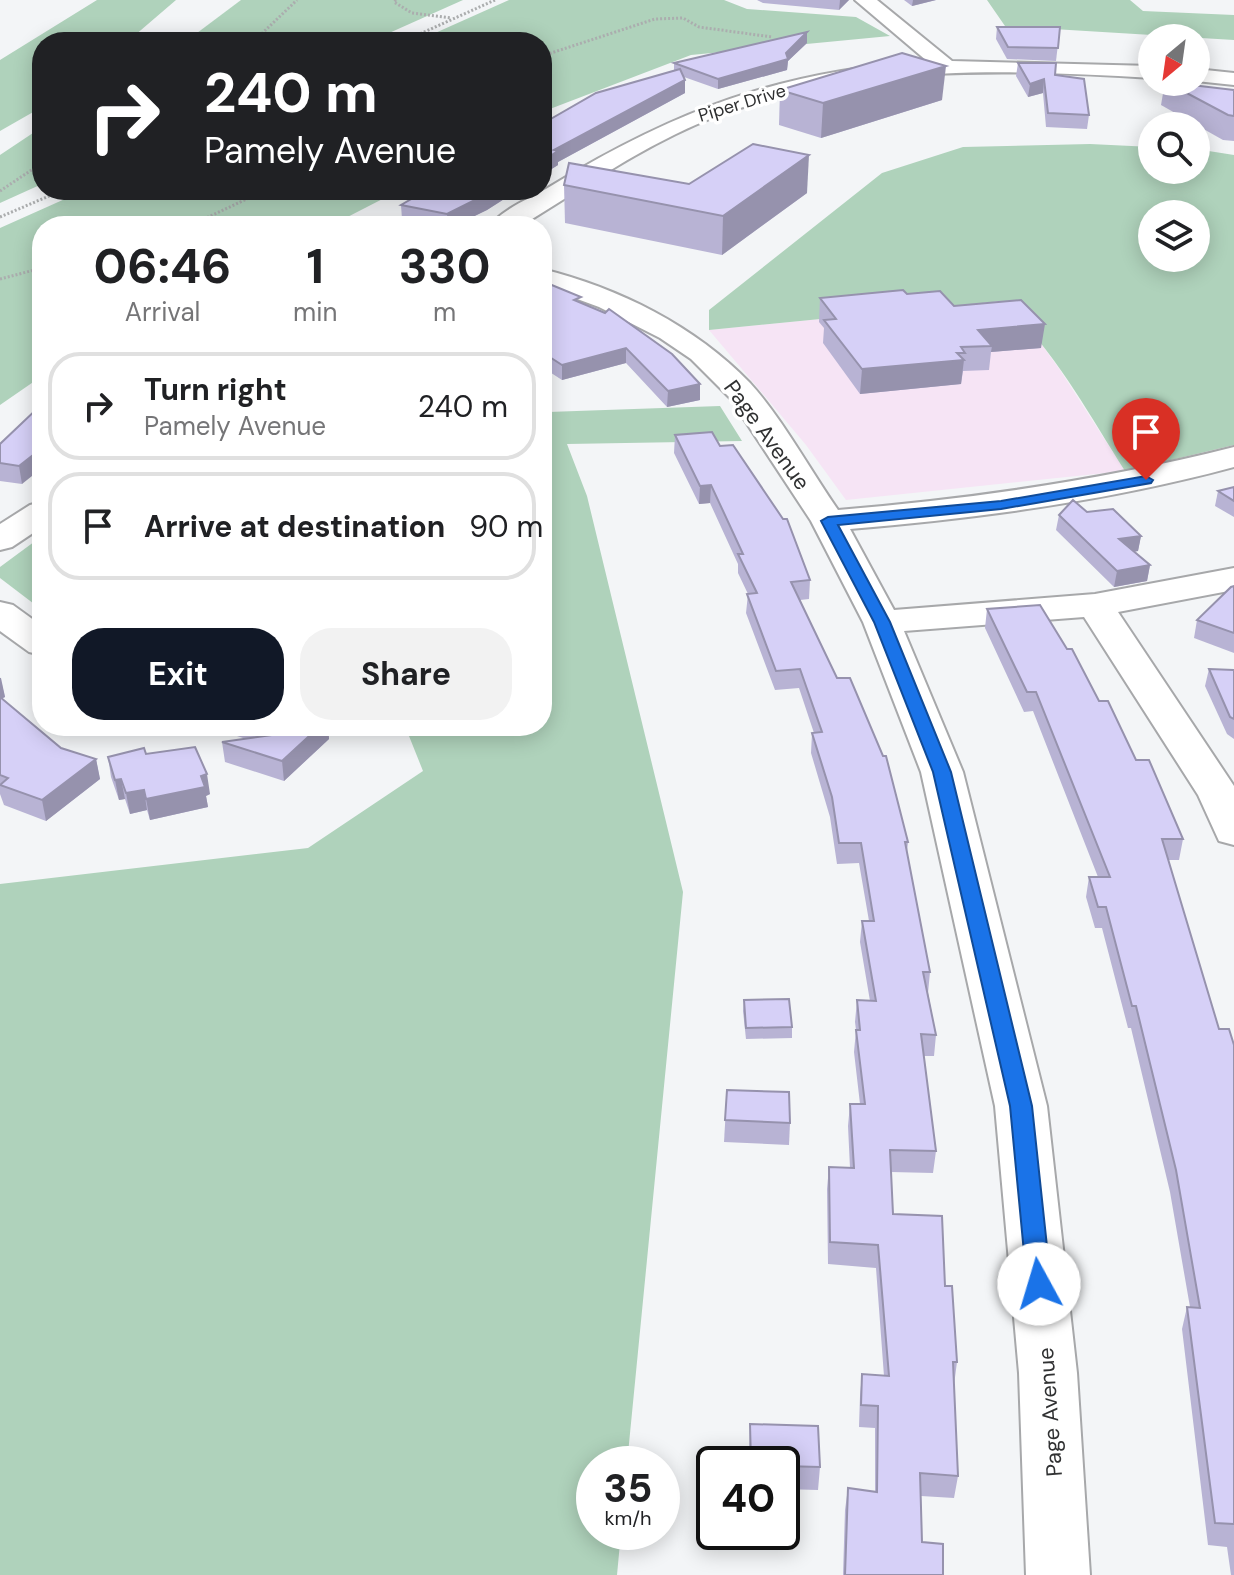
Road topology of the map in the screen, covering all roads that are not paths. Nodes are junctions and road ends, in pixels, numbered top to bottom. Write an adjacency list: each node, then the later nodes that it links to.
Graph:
1 (865, 0): 2 (street)
2 (948, 68): 3 (street, Piper Drive); 6 (street, Piper Drive)
3 (1138, 71)
4 (1210, 76): 5 (street)
5 (1234, 79)
6 (552, 198)
7 (548, 200): 8 (street, Piper Drive)
8 (520, 216)
9 (552, 281): 12 (street, Page Avenue)
10 (1234, 457): 12 (street)
11 (32, 519): 13 (street)
12 (828, 521): 17 (street, Page Avenue)
13 (0, 540)
14 (1234, 579): 15 (street)
15 (1095, 605): 17 (street); 19 (street)
16 (0, 613): 18 (street)
17 (882, 622): 20 (street, Page Avenue)
18 (32, 637)
19 (1234, 832)
20 (1058, 1575)

